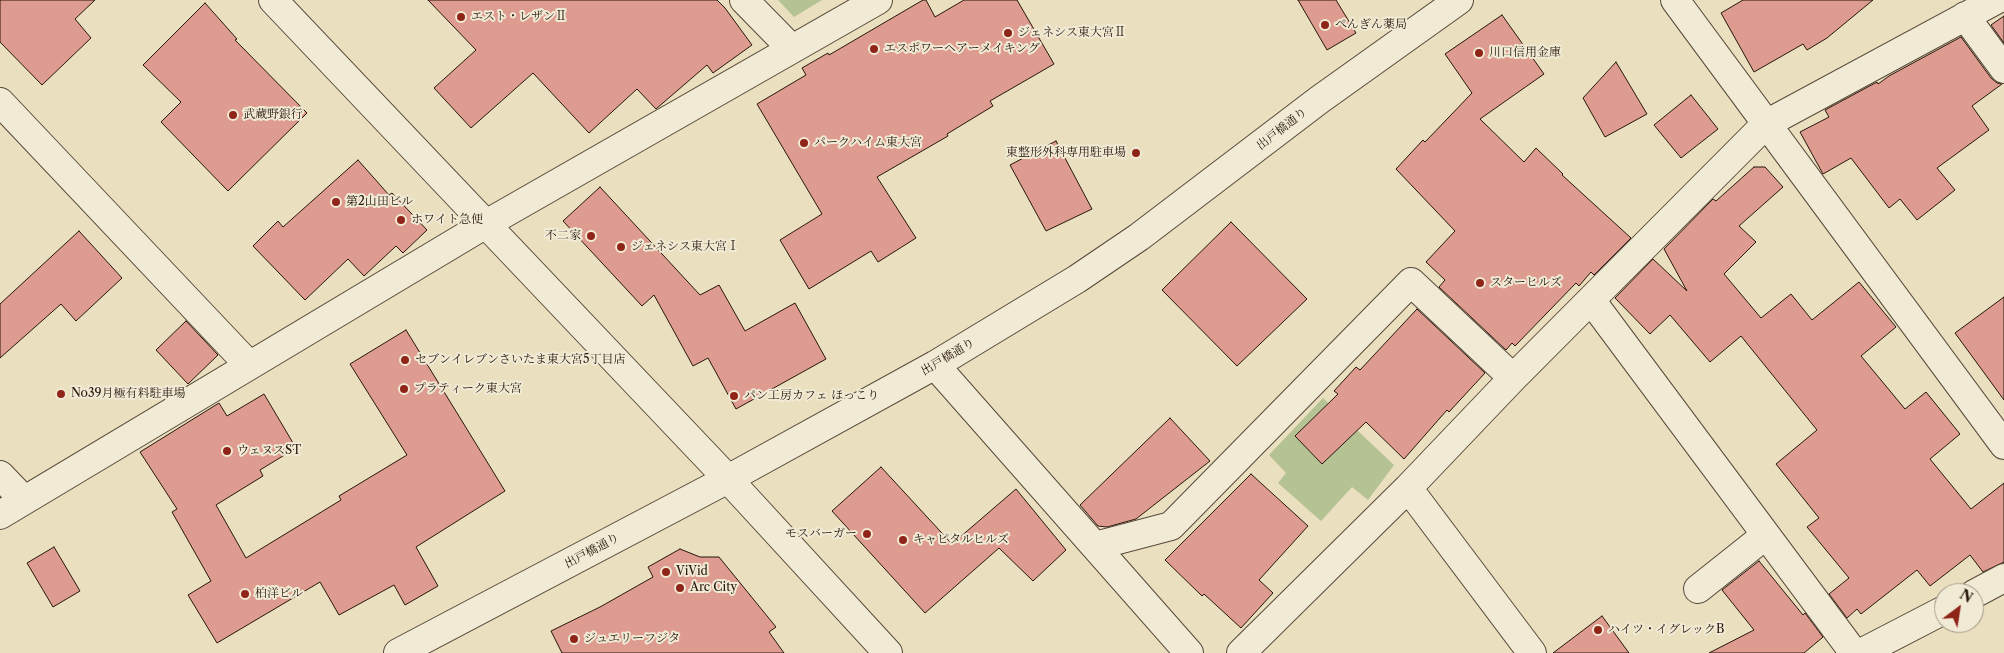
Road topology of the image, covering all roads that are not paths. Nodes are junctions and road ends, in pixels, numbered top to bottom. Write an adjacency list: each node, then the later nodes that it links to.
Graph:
1 (273, 0): 12 (street)
2 (744, 0): 8 (street)
3 (878, 0): 8 (street)
4 (1459, 0): 15 (street, 出戸橋通り)
5 (1676, 0): 11 (street)
6 (1996, 0): 7 (street)
7 (1965, 16): 9 (street); 11 (street)
8 (792, 49): 12 (street)
9 (2004, 69)
10 (0, 102): 14 (street)
11 (1766, 124): 13 (street); 17 (street)
12 (486, 224): 14 (street); 19 (street)
13 (1591, 300): 16 (street); 23 (street)
14 (249, 365): 21 (street)
15 (935, 365): 19 (street, 出戸橋通り); 24 (street)
16 (1513, 378): 20 (street); 24 (street)
17 (2004, 445)
18 (0, 475): 21 (street)
19 (728, 479): 29 (street, 出戸橋通り); 30 (street)
20 (1408, 488): 32 (street); 33 (street)
21 (24, 500): 22 (street)
22 (0, 515)
23 (1766, 535): 26 (street); 34 (street)
24 (1095, 546): 31 (street)
25 (2004, 578): 27 (street)
26 (1698, 589)
27 (1984, 589)
28 (1934, 615): 35 (street)
29 (398, 653)
30 (888, 653)
31 (1190, 653)
32 (1241, 653)
33 (1532, 653)
34 (1854, 653)
35 (1861, 653)

